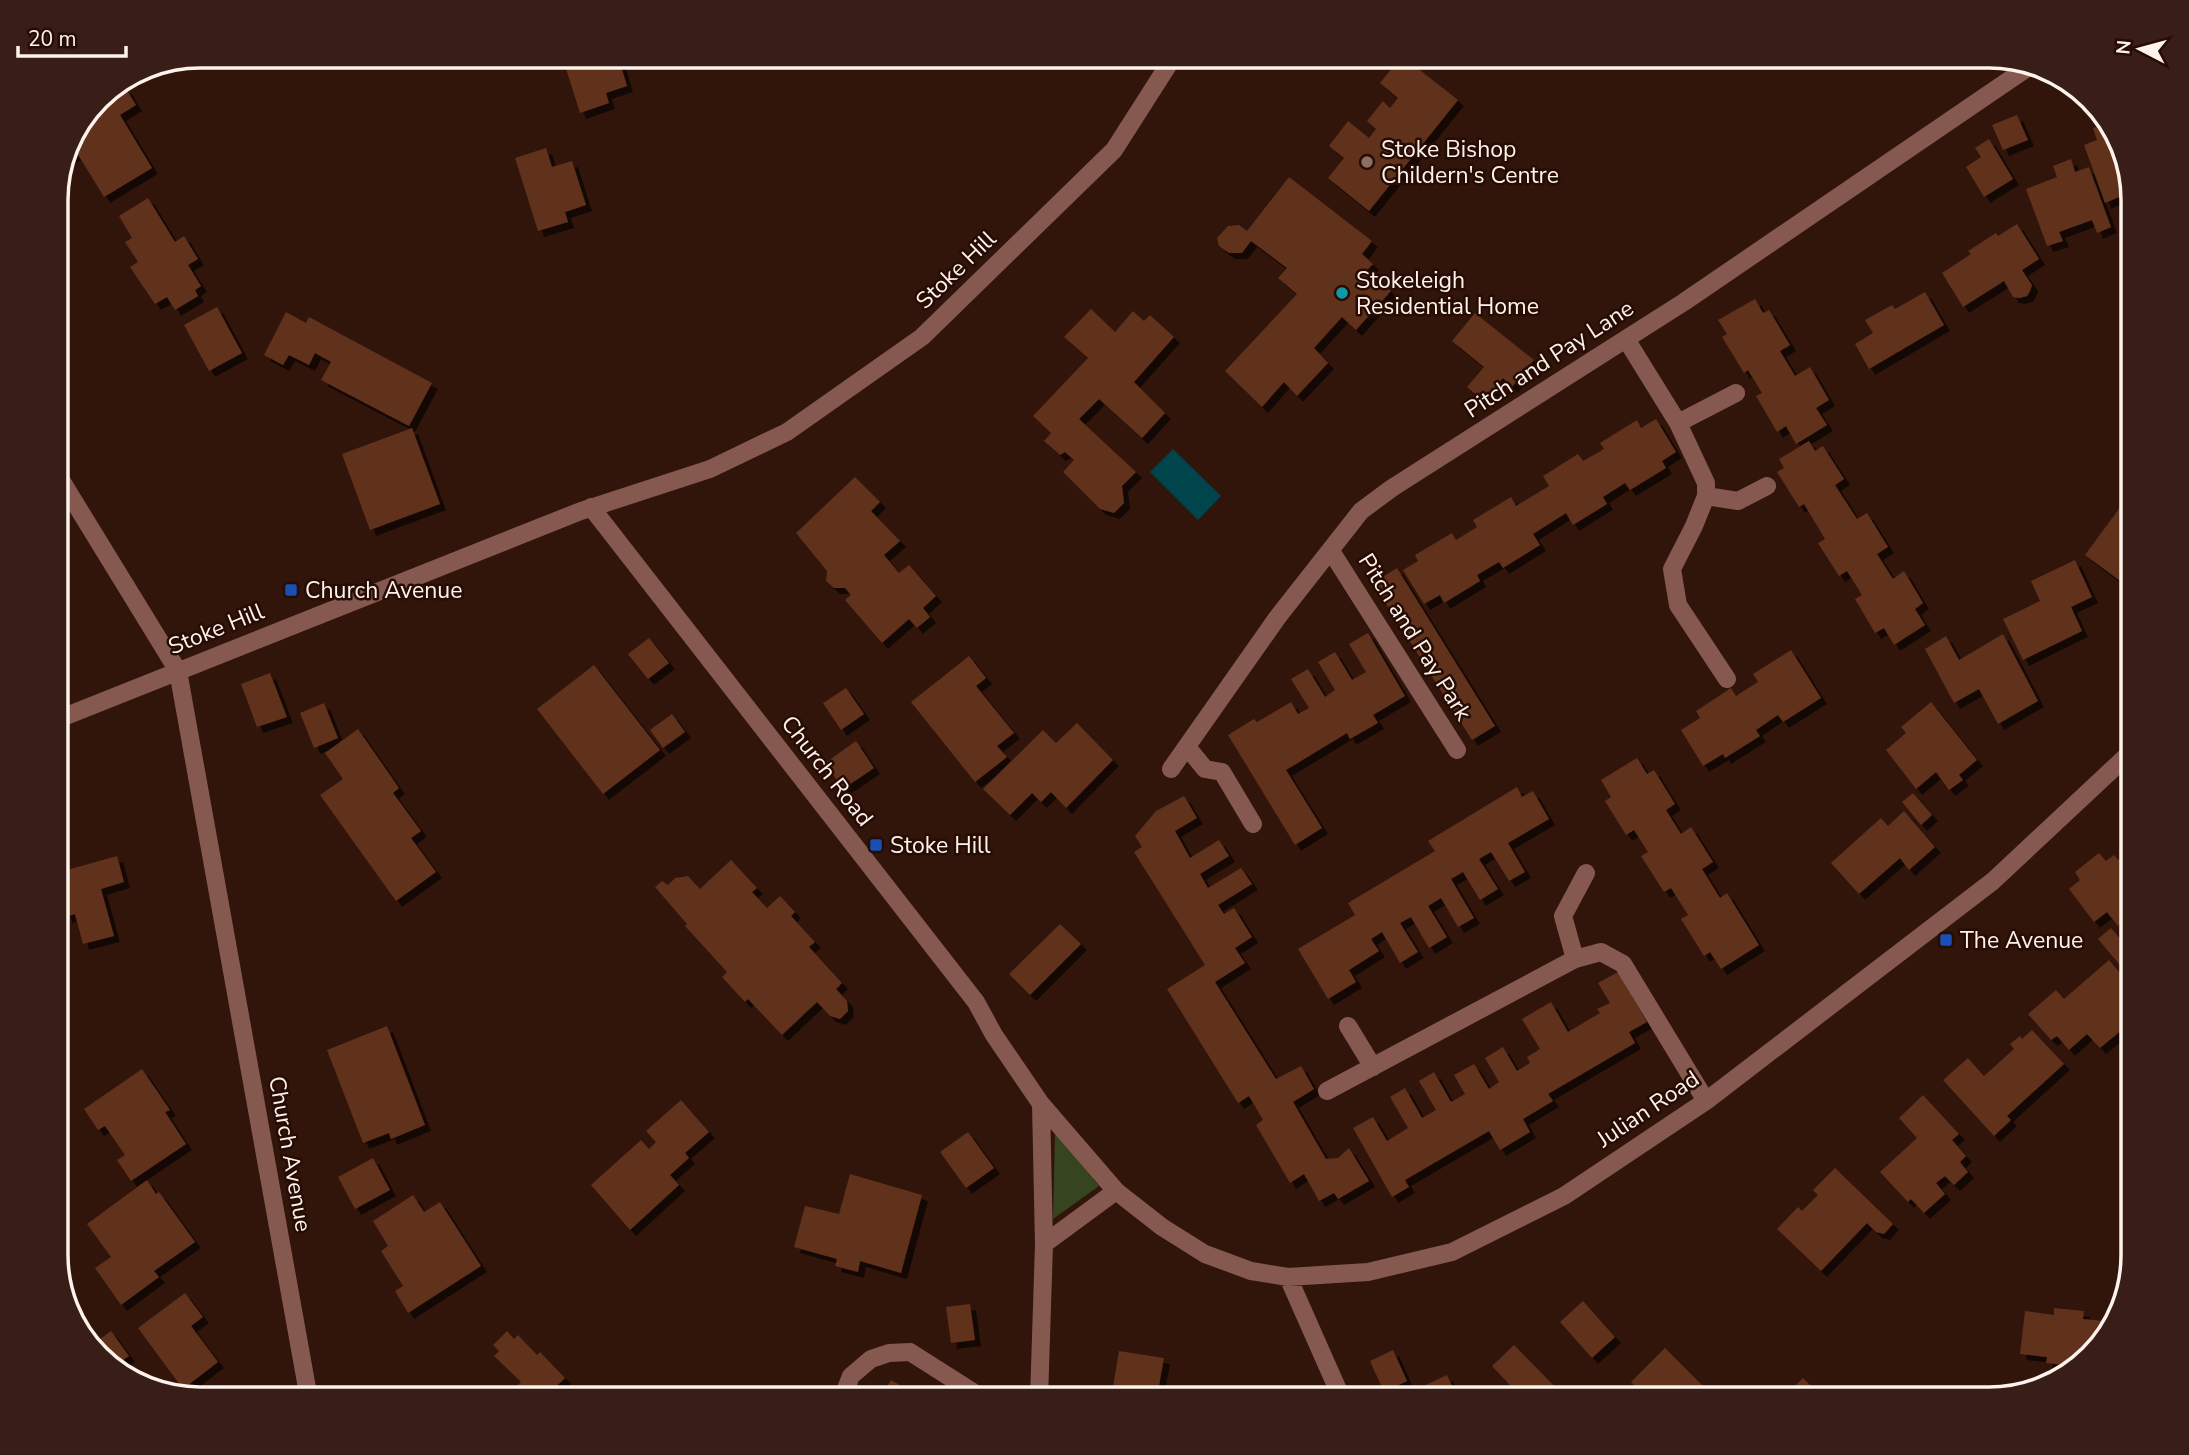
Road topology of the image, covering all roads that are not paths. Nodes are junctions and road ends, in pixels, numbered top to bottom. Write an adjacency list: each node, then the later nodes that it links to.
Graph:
1 (1166, 68): 9 (street, Stoke Hill)
2 (2021, 72): 3 (street, Pitch and Pay Lane)
3 (1626, 339): 5 (street); 10 (street, Pitch and Pay Lane)
4 (1736, 393): 5 (street)
5 (1678, 423): 8 (street)
6 (1767, 486): 8 (street)
7 (69, 493): 11 (street)
8 (1706, 496): 12 (street)
9 (591, 507): 11 (street, Stoke Hill); 25 (street, Church Road)
10 (1331, 551): 14 (street, Pitch and Pay Lane); 15 (street, Pitch and Pay Park)
11 (178, 671): 13 (street, Stoke Hill); 29 (street, Church Avenue)
12 (1727, 679)
13 (69, 715)
14 (1187, 747): 17 (street, Pitch and Pay Lane); 18 (street)
15 (1457, 750)
16 (2121, 761): 24 (street, Julian Road)
17 (1171, 769)
18 (1253, 824)
19 (1586, 873): 20 (street)
20 (1575, 959): 22 (street); 24 (street)
21 (1348, 1026): 22 (street)
22 (1373, 1067): 23 (street)
23 (1327, 1091)
24 (1706, 1101): 28 (street, Julian Road)
25 (1041, 1104): 26 (street, Church Road); 27 (street)
26 (1116, 1191): 27 (street); 28 (street, Julian Road)
27 (1044, 1244): 32 (street)
28 (1288, 1277): 33 (street)
29 (307, 1387)
30 (847, 1387): 31 (street)
31 (965, 1387)
32 (1039, 1387)
33 (1337, 1387)

